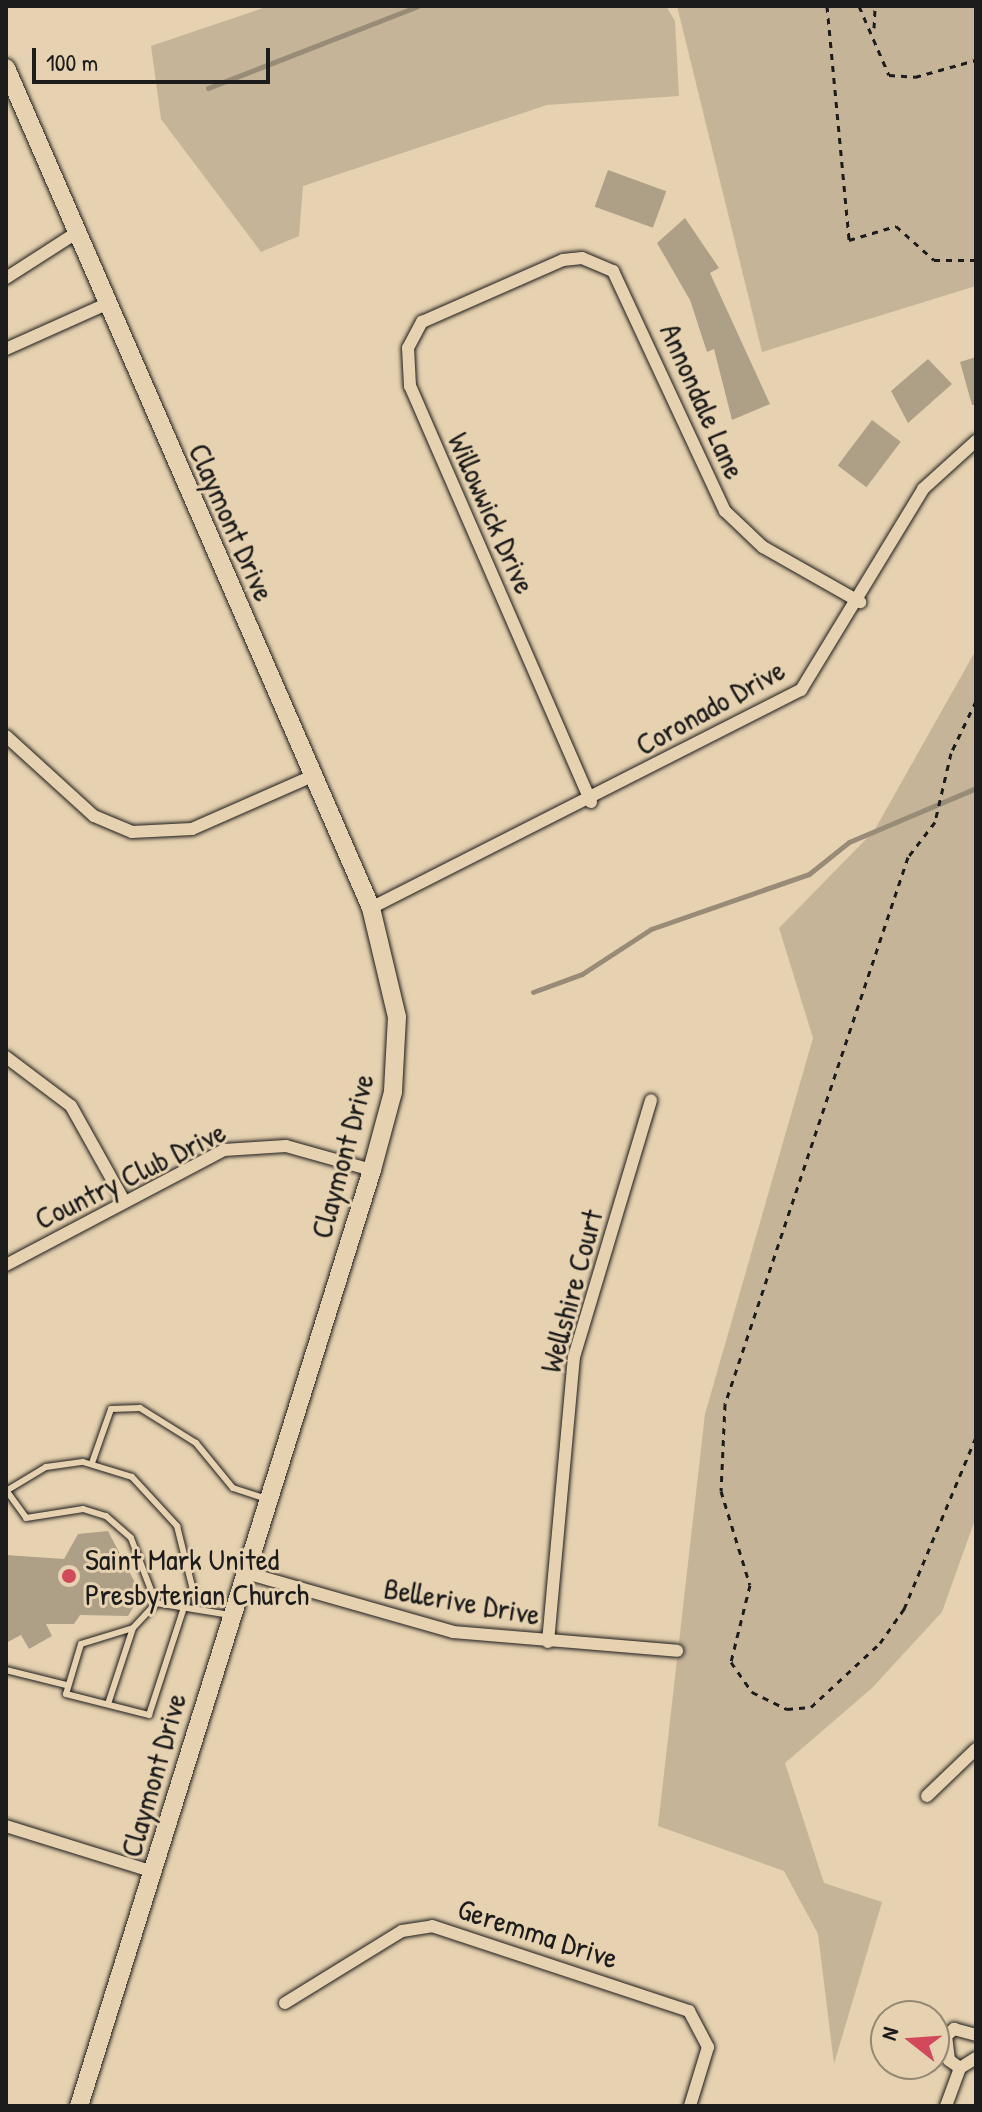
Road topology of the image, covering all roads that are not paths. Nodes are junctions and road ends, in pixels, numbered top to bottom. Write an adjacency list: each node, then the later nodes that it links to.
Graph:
1 (6, 68): 2 (street, Claymont Drive)
2 (76, 233): 3 (street); 5 (street, Claymont Drive)
3 (6, 278)
4 (501, 286): 8 (street, Annondale Lane); 11 (street, Willowwick Drive)
5 (106, 304): 6 (street); 10 (street, Claymont Drive)
6 (6, 349)
7 (976, 441): 8 (street, Coronado Drive)
8 (860, 602): 11 (street, Coronado Drive)
9 (6, 736): 10 (street)
10 (312, 776): 12 (street, Claymont Drive)
11 (591, 802): 12 (street, Coronado Drive)
12 (371, 908): 15 (street, Claymont Drive)
13 (6, 1057): 16 (street)
14 (651, 1100): 27 (street, Wellshire Court)
15 (372, 1170): 16 (street, Country Club Drive); 20 (street, Claymont Drive)
16 (124, 1201): 17 (street, Country Club Drive)
17 (6, 1265)
18 (92, 1463): 19 (lane); 20 (lane); 24 (lane)
19 (6, 1490): 22 (lane)
20 (266, 1499): 21 (street, Claymont Drive)
21 (243, 1572): 25 (street, Claymont Drive); 27 (street, Bellerive Drive)
22 (156, 1603): 23 (lane); 26 (lane)
23 (185, 1604): 24 (lane); 31 (lane)
24 (197, 1606): 25 (lane)
25 (230, 1615): 35 (street, Claymont Drive)
26 (133, 1628): 30 (lane); 31 (lane)
27 (548, 1642): 28 (street, Bellerive Drive)
28 (677, 1651)
29 (6, 1670): 30 (lane)
30 (66, 1685): 31 (lane)
31 (108, 1704)
32 (976, 1749): 33 (street)
33 (927, 1796)
34 (6, 1826): 35 (street)
35 (154, 1872): 40 (street, Claymont Drive)
36 (285, 2003): 41 (street, Geremma Drive)
37 (976, 2035): 39 (street)
38 (976, 2059): 39 (street)
39 (960, 2068): 42 (street)
40 (79, 2106)
41 (690, 2106)
42 (946, 2106)

